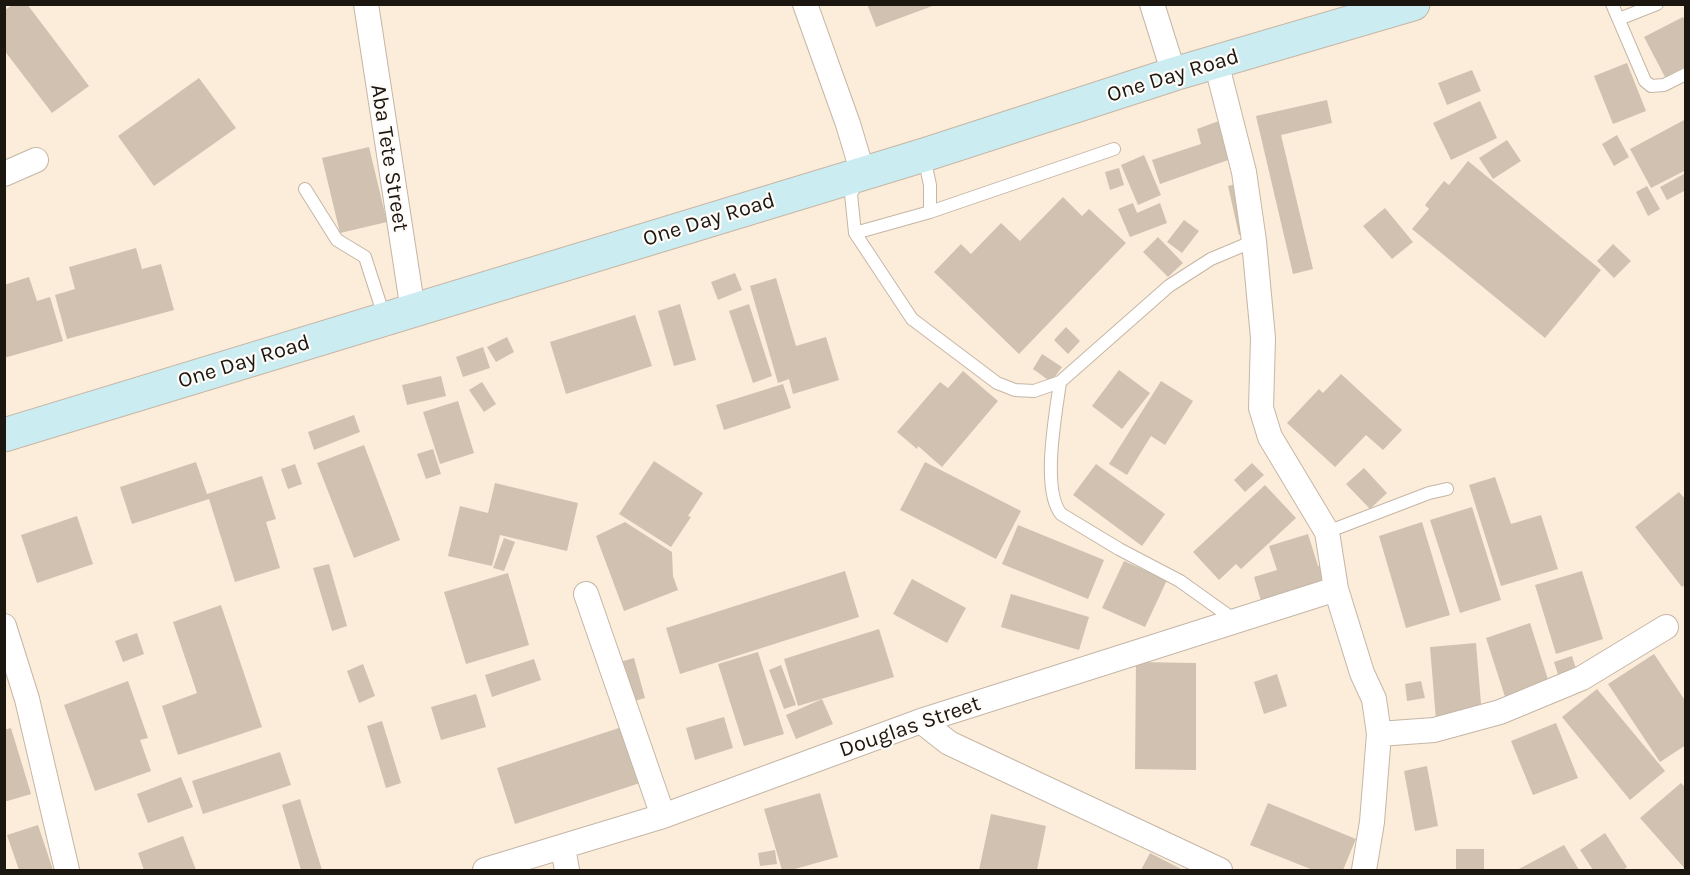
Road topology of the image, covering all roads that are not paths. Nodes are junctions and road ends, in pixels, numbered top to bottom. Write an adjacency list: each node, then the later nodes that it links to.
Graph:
1 (366, 4): 20 (street, Aba Tete Street)
2 (805, 4): 15 (street)
3 (1152, 4): 9 (street)
4 (1612, 4): 7 (lane)
5 (1657, 4): 7 (lane)
6 (1401, 6): 8 (main road, One Day Road)
7 (1619, 19): 10 (lane)
8 (1216, 62): 9 (main road, One Day Road); 19 (street)
9 (1174, 74): 12 (main road, One Day Road)
10 (1686, 74)
11 (1114, 149): 17 (lane)
12 (924, 155): 15 (main road, One Day Road); 17 (lane)
13 (36, 160): 14 (street)
14 (4, 174)
15 (863, 174): 18 (lane); 20 (main road, One Day Road)
16 (305, 189): 20 (lane)
17 (930, 212): 18 (lane)
18 (855, 233): 21 (lane)
19 (1254, 241): 21 (lane); 24 (street)
20 (399, 315): 22 (main road, One Day Road)
21 (1060, 382): 27 (lane)
22 (4, 435)
23 (1447, 489): 24 (lane)
24 (1327, 532): 25 (street)
25 (1336, 589): 27 (street, Douglas Street); 31 (street)
26 (586, 594): 32 (street)
27 (1238, 622): 30 (street, Douglas Street)
28 (4, 626): 34 (street)
29 (1666, 627): 31 (street)
30 (921, 721): 32 (street, Douglas Street); 36 (street)
31 (1379, 734): 37 (street)
32 (663, 816): 33 (street, Douglas Street)
33 (565, 859): 35 (street, Douglas Street)
34 (66, 870)
35 (485, 870)
36 (1220, 870)
37 (1364, 870)

